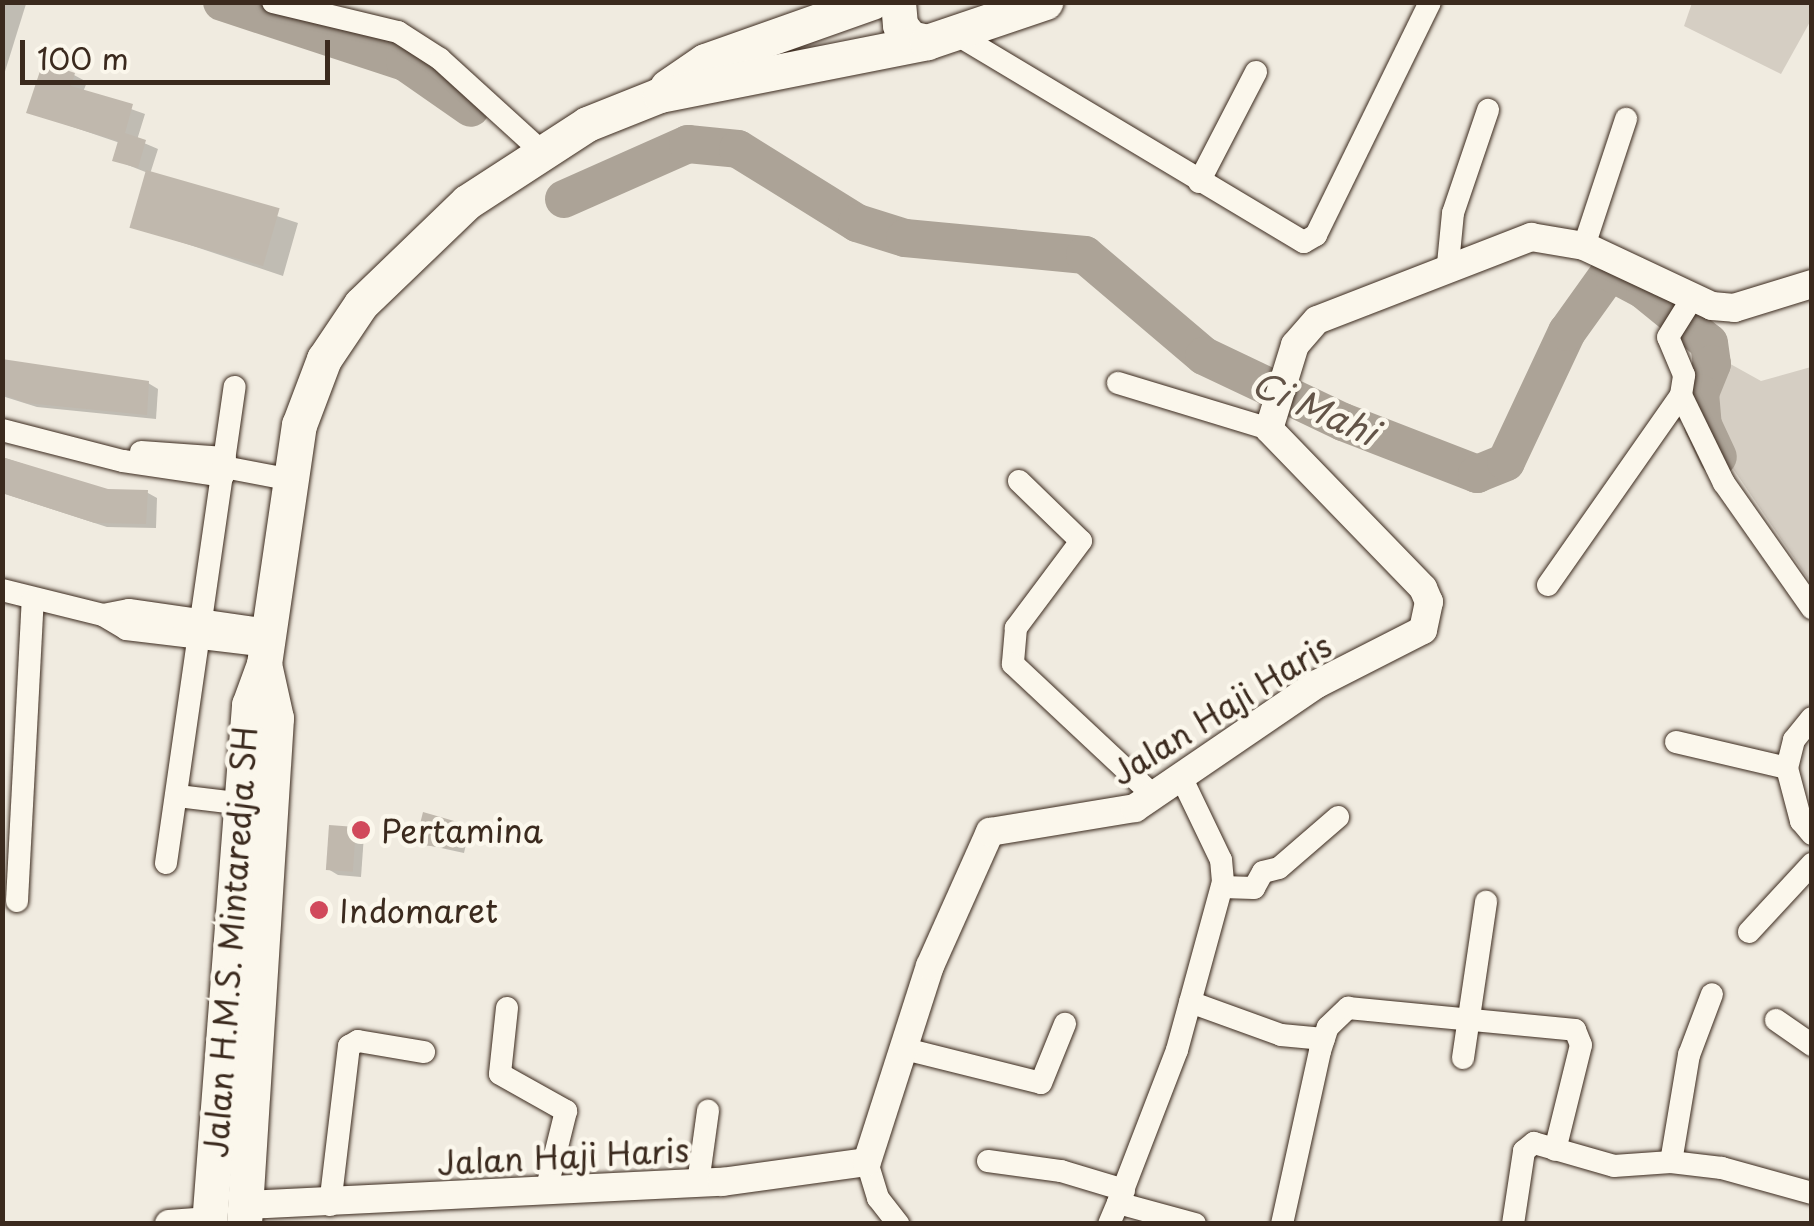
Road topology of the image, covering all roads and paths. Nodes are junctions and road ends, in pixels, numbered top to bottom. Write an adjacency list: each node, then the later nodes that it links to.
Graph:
1 (273, 2): 11 (street)
2 (872, 2): 8 (main road, Jalan H.M.S. Mintaredja SH)
3 (898, 2): 6 (main road)
4 (1045, 2): 6 (main road, Jalan H.M.S. Mintaredja SH)
5 (1430, 2): 12 (street)
6 (942, 38): 8 (main road, Jalan H.M.S. Mintaredja SH); 12 (street)
7 (1256, 72): 12 (street)
8 (660, 95): 11 (main road, Jalan H.M.S. Mintaredja SH)
9 (1488, 110): 14 (street)
10 (1626, 118): 13 (street)
11 (542, 151): 23 (main road, Jalan H.M.S. Mintaredja SH)
12 (1199, 182)
13 (1584, 246): 14 (street); 16 (street)
14 (1448, 264): 20 (street)
15 (1812, 284): 16 (street)
16 (1689, 303): 19 (street)
17 (1118, 383): 20 (street)
18 (235, 387): 22 (street)
19 (1681, 395): 25 (street); 28 (street)
20 (1272, 421): 34 (street, Jalan Haji Haris)
21 (2, 430): 22 (street)
22 (224, 467): 23 (street); 29 (street)
23 (287, 479): 30 (main road, Jalan H.M.S. Mintaredja SH)
24 (1019, 481): 35 (street)
25 (1548, 585)
26 (2, 590): 27 (street)
27 (33, 599): 29 (street); 43 (street)
28 (1812, 608)
29 (203, 630): 30 (street); 36 (street)
30 (266, 647): 37 (main road, Jalan H.M.S. Mintaredja SH)
31 (1812, 718): 33 (street)
32 (1676, 742): 33 (street)
33 (1787, 768): 39 (street)
34 (1181, 777): 35 (street, Jalan Haji Haris); 42 (street)
35 (1153, 795): 54 (street, Jalan Haji Haris)
36 (178, 796): 37 (street); 40 (street)
37 (255, 805): 67 (main road, Jalan H.M.S. Mintaredja SH)
38 (1338, 817): 42 (street)
39 (1812, 834)
40 (166, 863)
41 (1812, 864): 45 (street)
42 (1222, 886): 47 (street)
43 (17, 900)
44 (1486, 902): 49 (street)
45 (1749, 932)
46 (1712, 994): 61 (street)
47 (1190, 1002): 52 (street); 66 (street)
48 (507, 1008): 63 (street)
49 (1468, 1016): 52 (street); 56 (street); 58 (street)
50 (1776, 1020): 53 (street)
51 (1065, 1024): 54 (street)
52 (1324, 1039): 70 (street)
53 (1812, 1044)
54 (901, 1048): 60 (street, Jalan Haji Haris)
55 (424, 1052): 65 (street)
56 (1463, 1058)
57 (708, 1112): 62 (street)
58 (1555, 1150): 61 (street); 71 (street)
59 (988, 1161): 66 (street)
60 (867, 1162): 62 (street, Jalan Haji Haris); 68 (street)
61 (1672, 1162): 64 (street)
62 (698, 1184): 63 (street, Jalan Haji Haris)
63 (546, 1190): 65 (street, Jalan Haji Haris)
64 (1812, 1192)
65 (330, 1205): 67 (street, Jalan Haji Haris)
66 (1117, 1206): 69 (street)
67 (220, 1219)
68 (893, 1223)
69 (1195, 1224)
70 (1282, 1224)
71 (1513, 1224)

